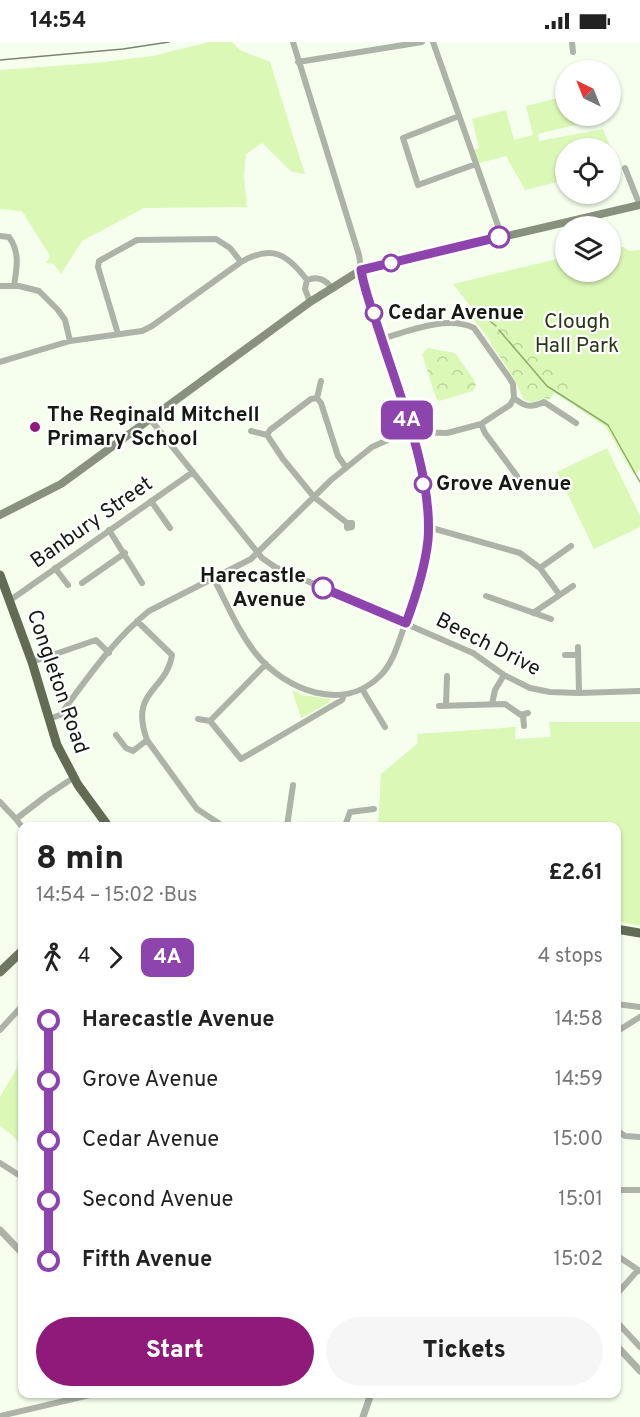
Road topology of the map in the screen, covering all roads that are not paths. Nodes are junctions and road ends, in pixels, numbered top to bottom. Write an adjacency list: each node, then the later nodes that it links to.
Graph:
1 (293, 42): 6 (street)
2 (422, 42): 6 (street)
3 (433, 42): 7 (street)
4 (572, 42): 5 (street)
5 (573, 52)
6 (298, 62): 14 (street)
7 (459, 116): 8 (street); 8 (street)
8 (476, 164): 12 (street)
9 (625, 168): 10 (street)
10 (640, 205): 12 (main road)
11 (0, 236): 17 (street)
12 (502, 237): 14 (main road)
13 (241, 262): 15 (street); 20 (street); 20 (street)
14 (361, 270): 18 (main road); 21 (street)
15 (307, 280): 18 (street); 19 (street)
16 (0, 286): 17 (street)
17 (14, 286): 22 (street)
18 (331, 287): 19 (main road)
19 (310, 302): 27 (main road)
20 (118, 334): 22 (street)
21 (382, 339): 26 (street); 31 (street)
22 (70, 341): 23 (street)
23 (0, 362)
24 (321, 381): 25 (street)
25 (317, 398): 32 (street); 33 (street)
26 (514, 398): 28 (street); 29 (street)
27 (150, 419): 34 (street, Beech Drive); 38 (main road)
28 (576, 423)
29 (482, 424): 31 (street); 35 (street)
30 (251, 431): 32 (street)
31 (411, 432): 33 (street); 40 (street)
32 (267, 435): 36 (street)
33 (345, 466): 36 (street)
34 (193, 472): 37 (street, Banbury Street); 45 (street, Beech Drive)
35 (517, 476)
36 (314, 497): 39 (street); 45 (street)
37 (152, 501): 41 (street); 42 (street, Banbury Street)
38 (0, 515)
39 (347, 523)
40 (428, 527): 47 (street); 60 (street)
41 (170, 528)
42 (109, 530): 44 (street); 46 (street, Banbury Street)
43 (571, 546): 47 (street)
44 (124, 554): 50 (street); 51 (street)
45 (258, 554): 49 (street); 60 (street, Beech Drive)
46 (55, 568): 52 (street); 56 (street, Banbury Street)
47 (540, 568): 54 (street)
48 (0, 575): 56 (highway, Congleton Road)
49 (214, 579): 59 (street); 66 (street)
50 (82, 583)
51 (142, 583)
52 (68, 585)
53 (573, 586): 54 (street)
54 (559, 594): 57 (street)
55 (486, 596): 57 (street)
56 (9, 601): 65 (highway, Congleton Road)
57 (533, 614): 58 (street)
58 (551, 619)
59 (137, 621): 62 (street); 80 (street)
60 (406, 623): 67 (street, Beech Drive); 69 (street)
61 (578, 647): 63 (street)
62 (109, 653): 65 (street); 74 (street)
63 (578, 655): 64 (street); 71 (street)
64 (565, 656)
65 (32, 662): 74 (highway, Congleton Road)
66 (266, 664): 72 (street); 76 (street)
67 (504, 675): 71 (street, Beech Drive); 73 (street)
68 (447, 676): 73 (street)
69 (362, 689): 72 (street); 78 (street)
70 (640, 691): 71 (street, Beech Drive)
71 (579, 693)
72 (344, 695): 76 (street)
73 (492, 704): 77 (street)
74 (49, 719): 81 (highway, Congleton Road)
75 (198, 719): 76 (street)
76 (210, 721)
77 (524, 726)
78 (385, 727)
79 (116, 735): 80 (street)
80 (147, 740): 88 (street)
81 (74, 778): 85 (street); 87 (highway, Congleton Road)
82 (293, 785): 89 (street)
83 (0, 802): 85 (street)
84 (371, 811): 90 (street)
85 (16, 819): 86 (street)
86 (18, 822)
87 (105, 822)
88 (217, 822)
89 (288, 822)
90 (346, 822)
91 (621, 929): 92 (highway)
92 (640, 933)
93 (18, 955): 94 (main road)
94 (0, 972)
95 (621, 1005): 96 (street)
96 (640, 1007)
97 (18, 1010): 100 (street)
98 (640, 1017): 99 (street)
99 (621, 1029)
100 (0, 1030)
101 (621, 1133): 102 (street)
102 (640, 1137)
103 (0, 1162): 104 (street)
104 (18, 1174)
105 (621, 1190): 106 (street)
106 (640, 1190)
107 (0, 1230): 108 (street)
108 (18, 1249)
109 (621, 1258): 110 (street)
110 (639, 1271): 111 (street)
111 (621, 1290)
112 (621, 1326): 113 (street)
113 (640, 1347)
114 (621, 1350): 115 (street)
115 (640, 1371)
116 (77, 1398): 118 (street)
117 (370, 1398): 119 (street)
118 (0, 1416)
119 (363, 1417)

